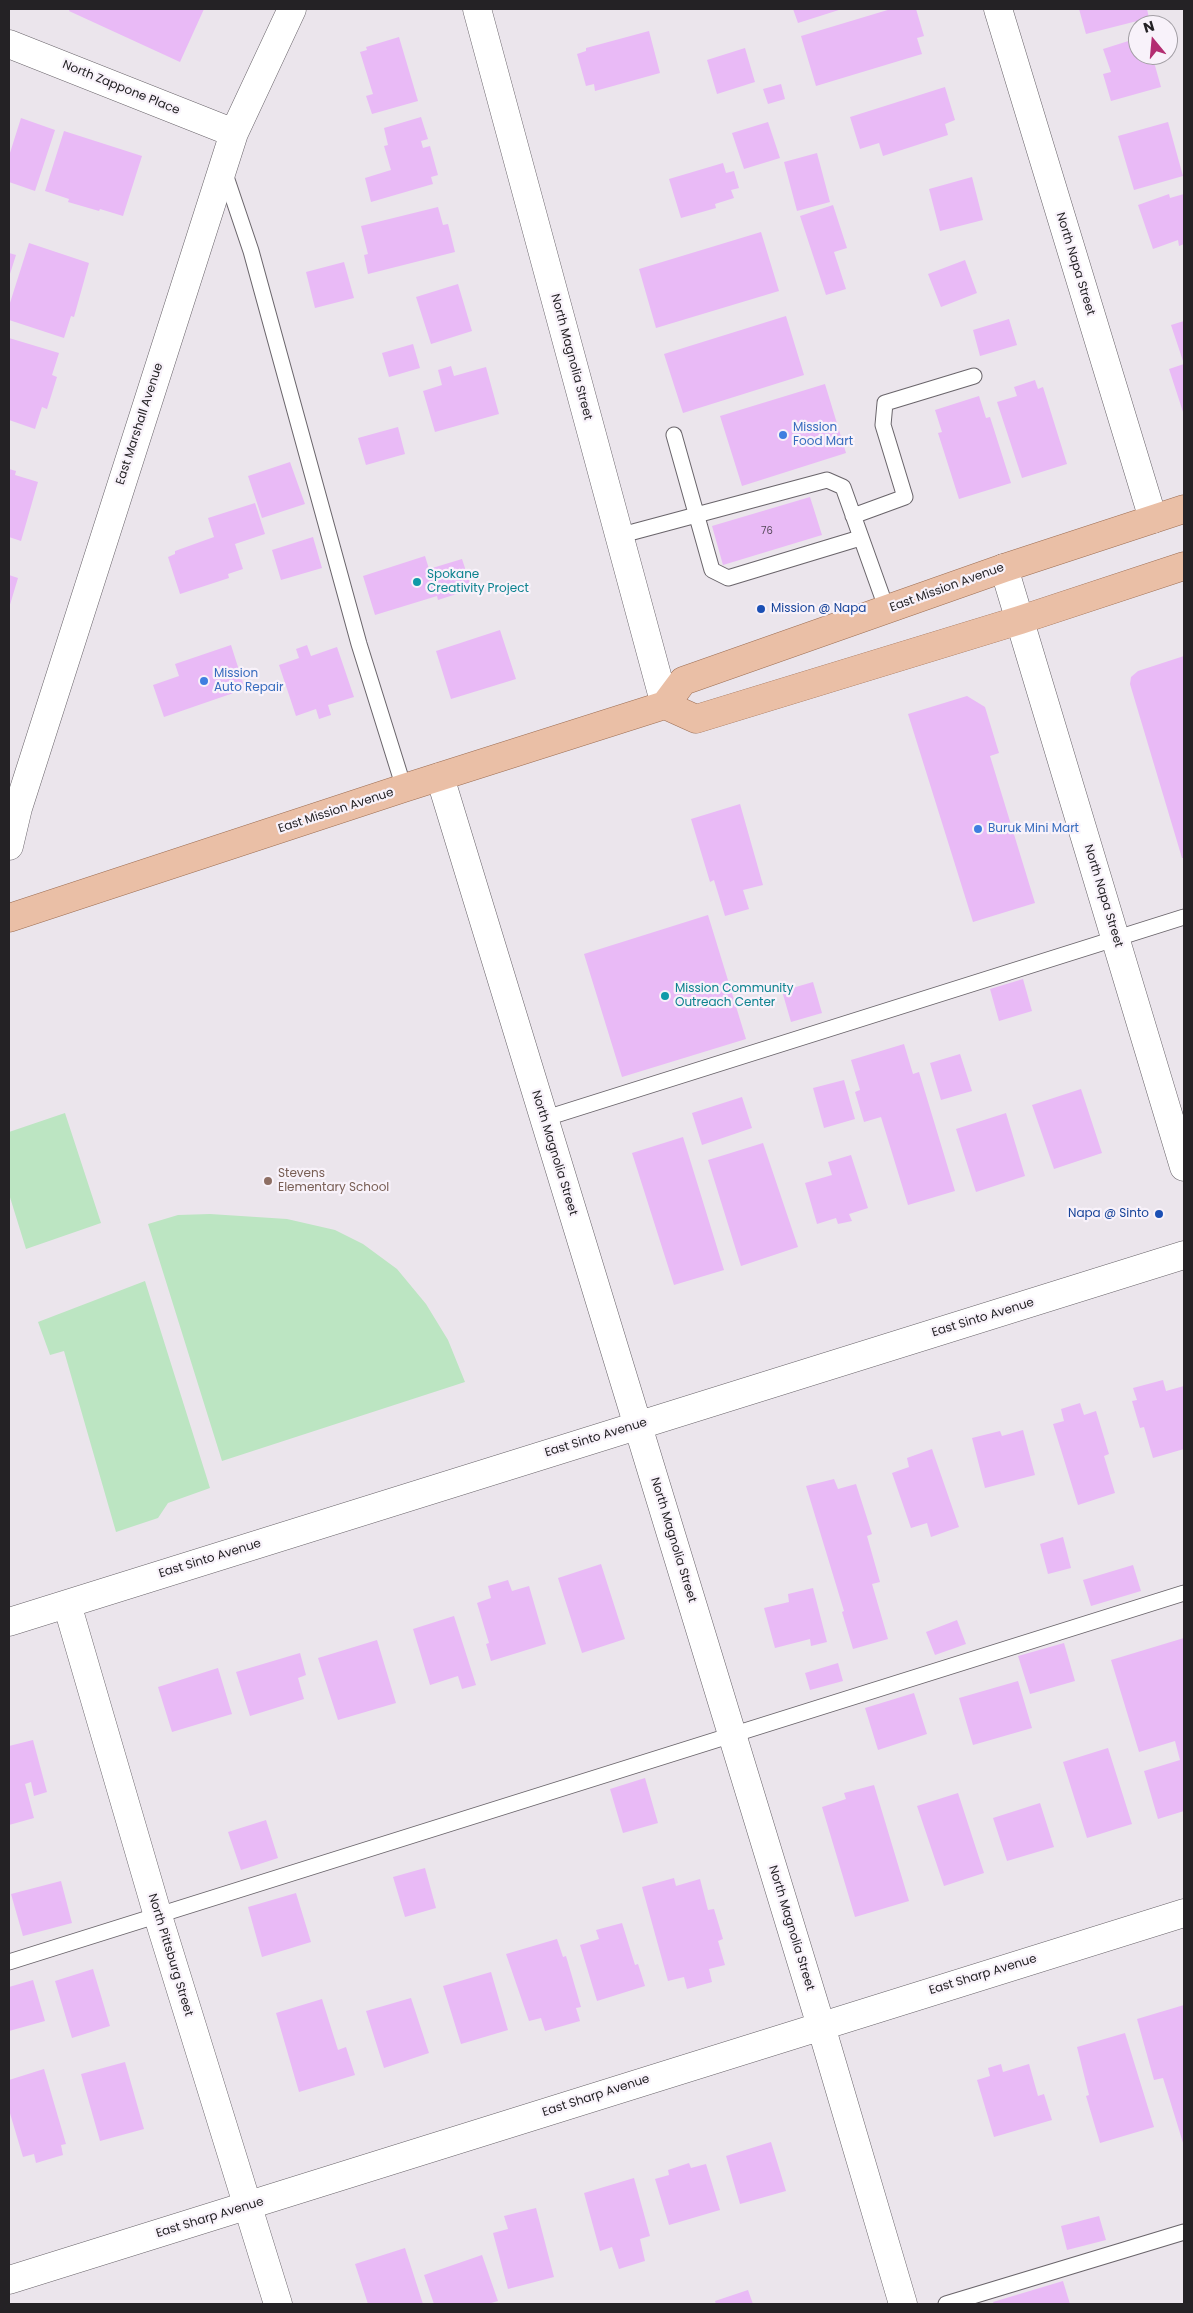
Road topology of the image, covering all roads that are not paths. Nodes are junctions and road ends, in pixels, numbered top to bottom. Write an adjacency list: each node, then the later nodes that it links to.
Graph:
1 (292, 9): 5 (street, East Marshall Avenue)
2 (477, 9): 13 (street, North Magnolia Street)
3 (998, 9): 12 (street, North Napa Street)
4 (9, 44): 5 (street, North Zappone Place)
5 (234, 133): 6 (street, East Marshall Avenue)
6 (223, 167): 21 (lane); 22 (street, East Marshall Avenue)
7 (974, 376): 11 (lane)
8 (674, 435): 10 (lane)
9 (1184, 509): 12 (main road, East Mission Avenue)
10 (697, 516): 11 (lane); 13 (lane); 14 (lane)
11 (853, 516): 14 (lane)
12 (1153, 519): 16 (main road, East Mission Avenue)
13 (618, 536): 19 (street, North Magnolia Street)
14 (860, 538): 17 (lane)
15 (1184, 566): 18 (main road)
16 (1004, 568): 17 (main road, East Mission Avenue); 18 (street, North Napa Street)
17 (887, 610): 19 (main road, East Mission Avenue)
18 (1020, 620): 19 (main road); 25 (street, North Napa Street)
19 (665, 705): 20 (main road, East Mission Avenue)
20 (440, 777): 21 (main road, East Mission Avenue); 26 (street, North Magnolia Street)
21 (404, 788): 24 (main road, East Mission Avenue)
22 (9, 846)
23 (1184, 917): 25 (lane)
24 (9, 918)
25 (1116, 939): 26 (lane); 27 (street, North Napa Street)
26 (543, 1119): 29 (street, North Magnolia Street)
27 (1184, 1167)
28 (1184, 1255): 29 (street, East Sinto Avenue)
29 (638, 1426): 31 (street, East Sinto Avenue); 33 (street, North Magnolia Street)
30 (1184, 1593): 33 (lane)
31 (67, 1604): 32 (street, East Sinto Avenue); 35 (street, North Pittsburg Street)
32 (9, 1622)
33 (732, 1735): 35 (lane); 37 (street, North Magnolia Street)
34 (1184, 1913): 37 (street, East Sharp Avenue)
35 (158, 1916): 36 (lane); 38 (street, North Pittsburg Street)
36 (9, 1962)
37 (821, 2026): 38 (street, East Sharp Avenue); 42 (street, North Magnolia Street)
38 (248, 2206): 40 (street, East Sharp Avenue); 41 (street, North Pittsburg Street)
39 (1184, 2232): 43 (lane)
40 (9, 2280)
41 (278, 2304)
42 (903, 2304)
43 (946, 2304)

